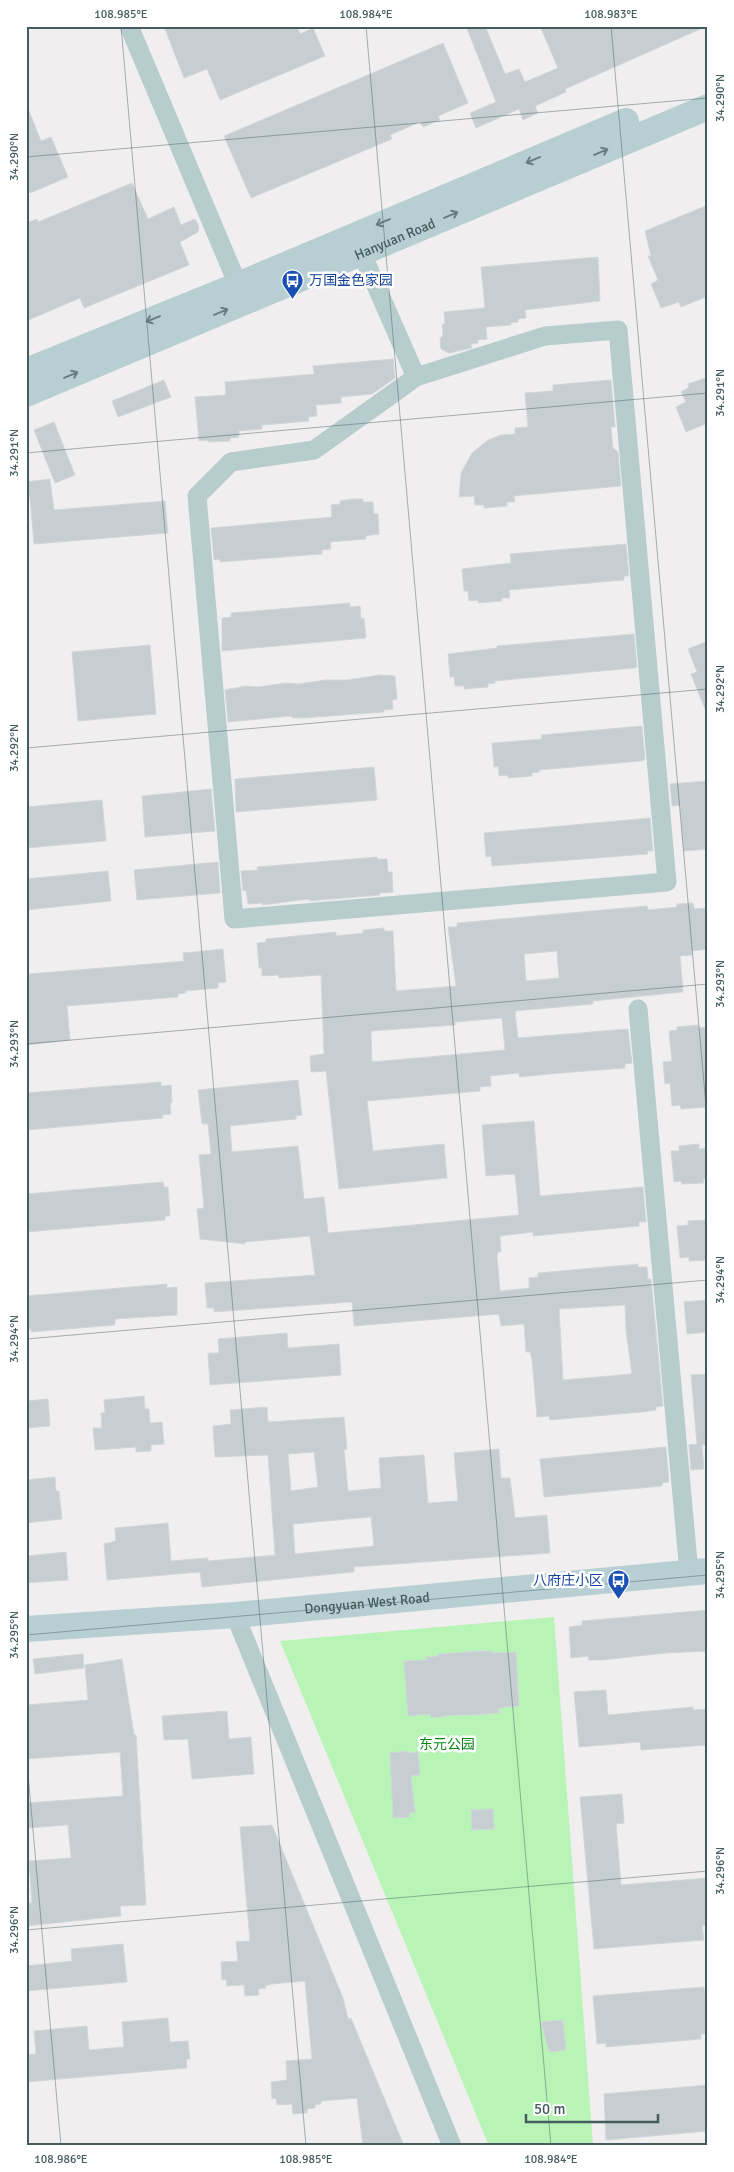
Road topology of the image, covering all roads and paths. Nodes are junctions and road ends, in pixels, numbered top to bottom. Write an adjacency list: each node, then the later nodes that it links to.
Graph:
1 (129, 26): 5 (street)
2 (708, 87): 4 (main road, Hanyuan Road, one-way to 4)
3 (708, 107): 4 (main road, Hanyuan Road, one-way to 3)
4 (358, 243): 5 (main road, Hanyuan Road); 7 (street); 8 (main road, Hanyuan Road, one-way to 4)
5 (238, 285): 6 (main road, Hanyuan Road, one-way to 6)
6 (26, 371)
7 (416, 377): 7 (street)
8 (26, 394)
9 (638, 1009): 10 (street)
10 (698, 1572): 11 (main road, Dongyuan West Road)
11 (235, 1615): 12 (main road, Dongyuan West Road); 13 (street)
12 (26, 1629)
13 (452, 2146)

